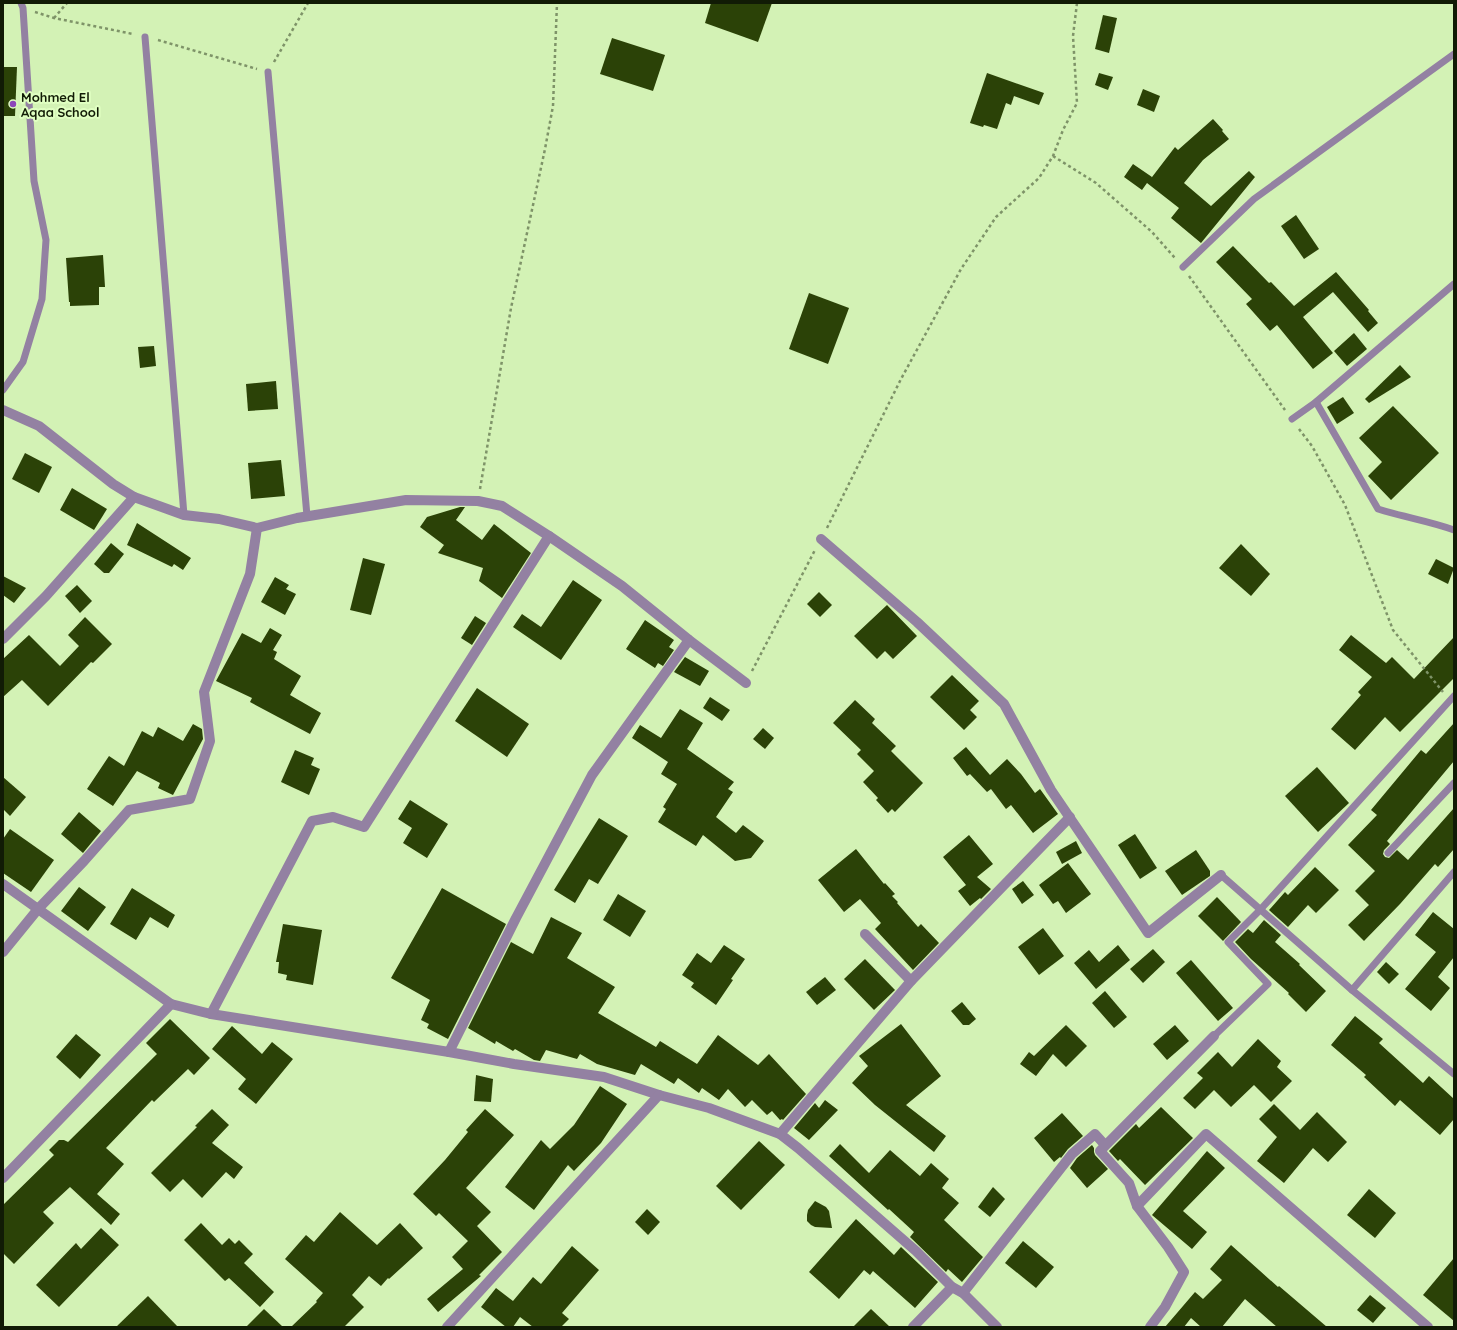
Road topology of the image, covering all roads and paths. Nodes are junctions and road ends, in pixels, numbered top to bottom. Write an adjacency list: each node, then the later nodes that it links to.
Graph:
1 (67, 3): 6 (path)
2 (308, 3): 9 (path)
3 (557, 3): 18 (path)
4 (1077, 3): 10 (path)
5 (22, 6): 6 (path); 13 (lane)
6 (54, 18): 7 (path)
7 (145, 37): 9 (path); 19 (lane)
8 (1454, 54): 11 (lane)
9 (268, 72): 20 (lane)
10 (1053, 156): 11 (path); 24 (path)
11 (1183, 267): 16 (path)
12 (1454, 284): 14 (lane)
13 (3, 390)
14 (1316, 402): 16 (lane); 22 (lane)
15 (3, 410): 17 (street)
16 (1292, 419): 28 (path)
17 (134, 497): 19 (street); 25 (street)
18 (478, 501): 20 (street); 23 (street)
19 (184, 515): 21 (street)
20 (307, 516): 21 (street)
21 (257, 528): 35 (street)
22 (1454, 530)
23 (549, 536): 26 (street); 42 (street)
24 (821, 539): 27 (path); 30 (street)
25 (3, 639)
26 (689, 640): 27 (street); 44 (street)
27 (746, 683)
28 (1452, 698): 36 (lane)
29 (1454, 783): 31 (lane)
30 (1070, 817): 33 (street); 39 (street)
31 (1388, 853)
32 (1454, 872): 40 (lane)
33 (1221, 875): 36 (lane)
34 (3, 884): 35 (street)
35 (38, 909): 38 (street); 41 (street)
36 (1260, 910): 40 (lane); 43 (lane)
37 (865, 934): 39 (street)
38 (3, 952)
39 (912, 981): 47 (street)
40 (1352, 990): 45 (lane)
41 (172, 1004): 42 (street); 49 (street)
42 (211, 1014): 44 (street)
43 (1214, 1036): 48 (street)
44 (449, 1052): 46 (street)
45 (1454, 1074)
46 (659, 1095): 47 (street); 53 (street)
47 (780, 1134): 51 (street)
48 (1105, 1145): 50 (street); 52 (street)
49 (3, 1178)
50 (1137, 1206): 56 (street); 57 (street)
51 (952, 1287): 52 (street); 54 (street)
52 (963, 1293): 55 (street)
53 (447, 1327)
54 (913, 1327)
55 (997, 1327)
56 (1150, 1327)
57 (1428, 1327)

